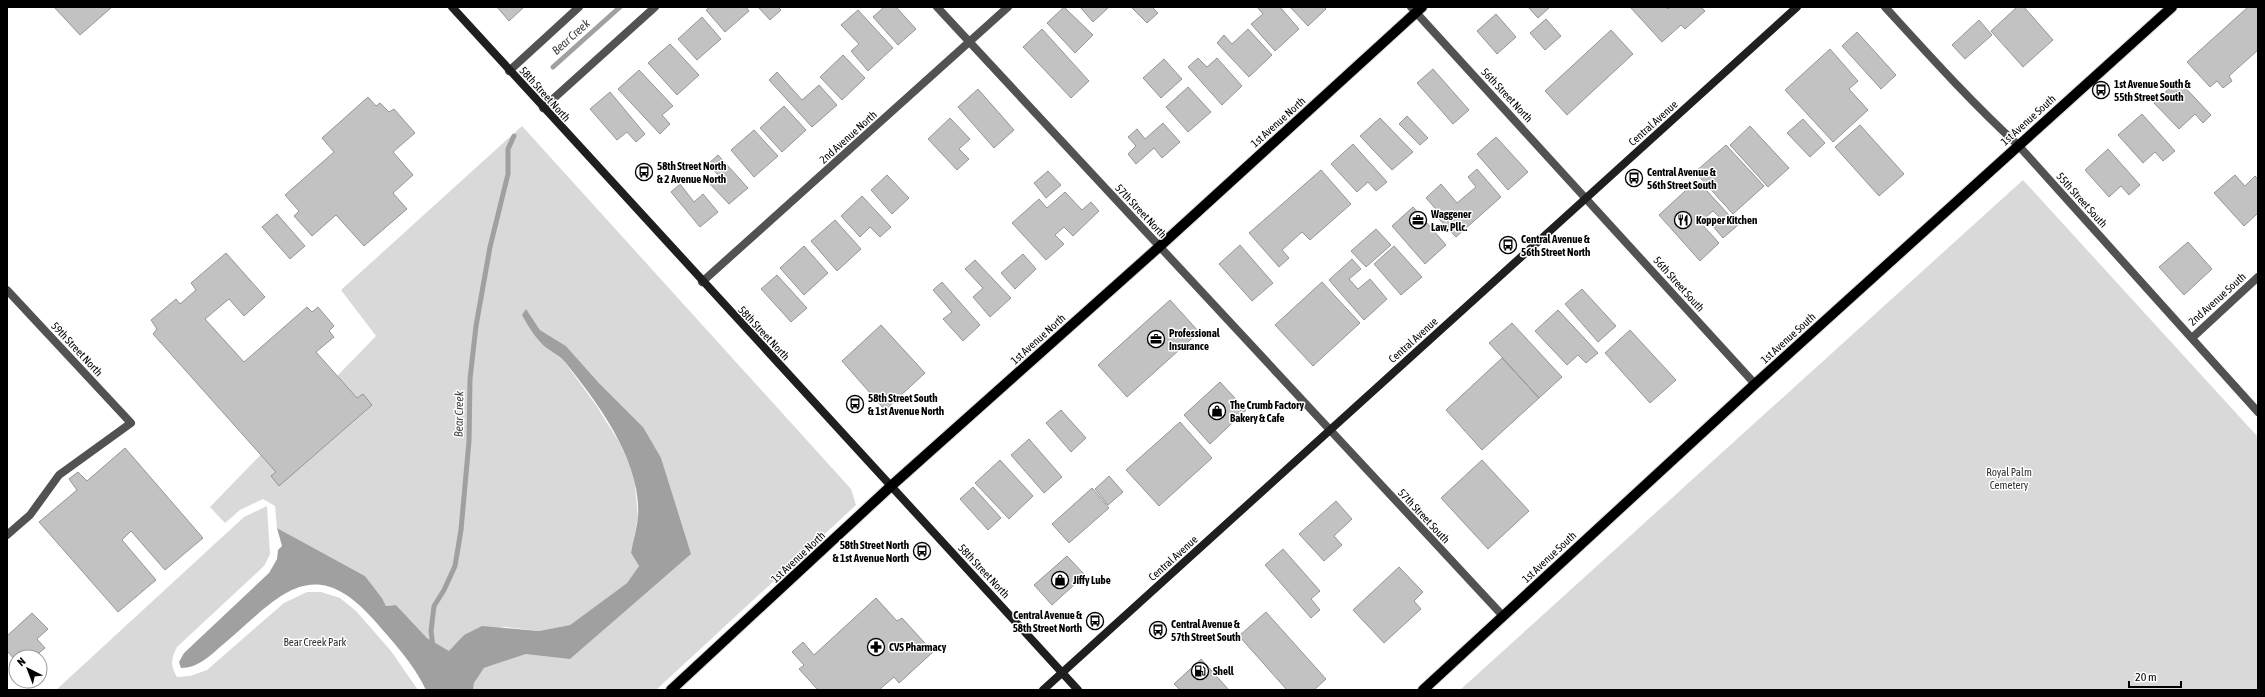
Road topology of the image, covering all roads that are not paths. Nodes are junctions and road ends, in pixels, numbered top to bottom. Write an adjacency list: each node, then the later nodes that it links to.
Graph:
1 (452, 7): 11 (main road, 58th Street North)
2 (579, 7): 11 (street)
3 (655, 7): 12 (street)
4 (937, 7): 10 (street, 57th Street North)
5 (1008, 7): 10 (street, 2nd Avenue North)
6 (1797, 7): 14 (main road, Central Avenue)
7 (1885, 7): 13 (street, 55th Street South)
8 (2172, 7): 13 (main road, 1st Avenue South)
9 (1416, 9): 14 (street, 56th Street North); 15 (main road, 1st Avenue North)
10 (969, 43): 15 (street, 57th Street North); 17 (street, 2nd Avenue North)
11 (510, 71): 12 (main road, 58th Street North)
12 (543, 108): 17 (main road, 58th Street North)
13 (2018, 145): 19 (street, 55th Street South); 20 (main road, 1st Avenue South)
14 (1586, 198): 20 (street, 56th Street South); 22 (main road, Central Avenue)
15 (1159, 246): 22 (street, 57th Street North); 23 (main road, 1st Avenue North)
16 (2258, 277): 19 (street, 2nd Avenue South)
17 (702, 282): 23 (main road, 58th Street North)
18 (7, 290): 24 (street, 59th Street North)
19 (2192, 338): 21 (street, 55th Street South)
20 (1755, 384): 25 (main road, 1st Avenue South)
21 (2258, 412)
22 (1330, 430): 25 (street, 57th Street South); 26 (main road, Central Avenue)
23 (890, 487): 26 (main road, 58th Street North); 27 (main road, 1st Avenue North)
24 (7, 535)
25 (1503, 616): 30 (main road, 1st Avenue South)
26 (1062, 673): 28 (main road, Central Avenue); 29 (main road, 58th Street North)
27 (671, 690)
28 (1043, 690)
29 (1078, 690)
30 (1422, 690)

